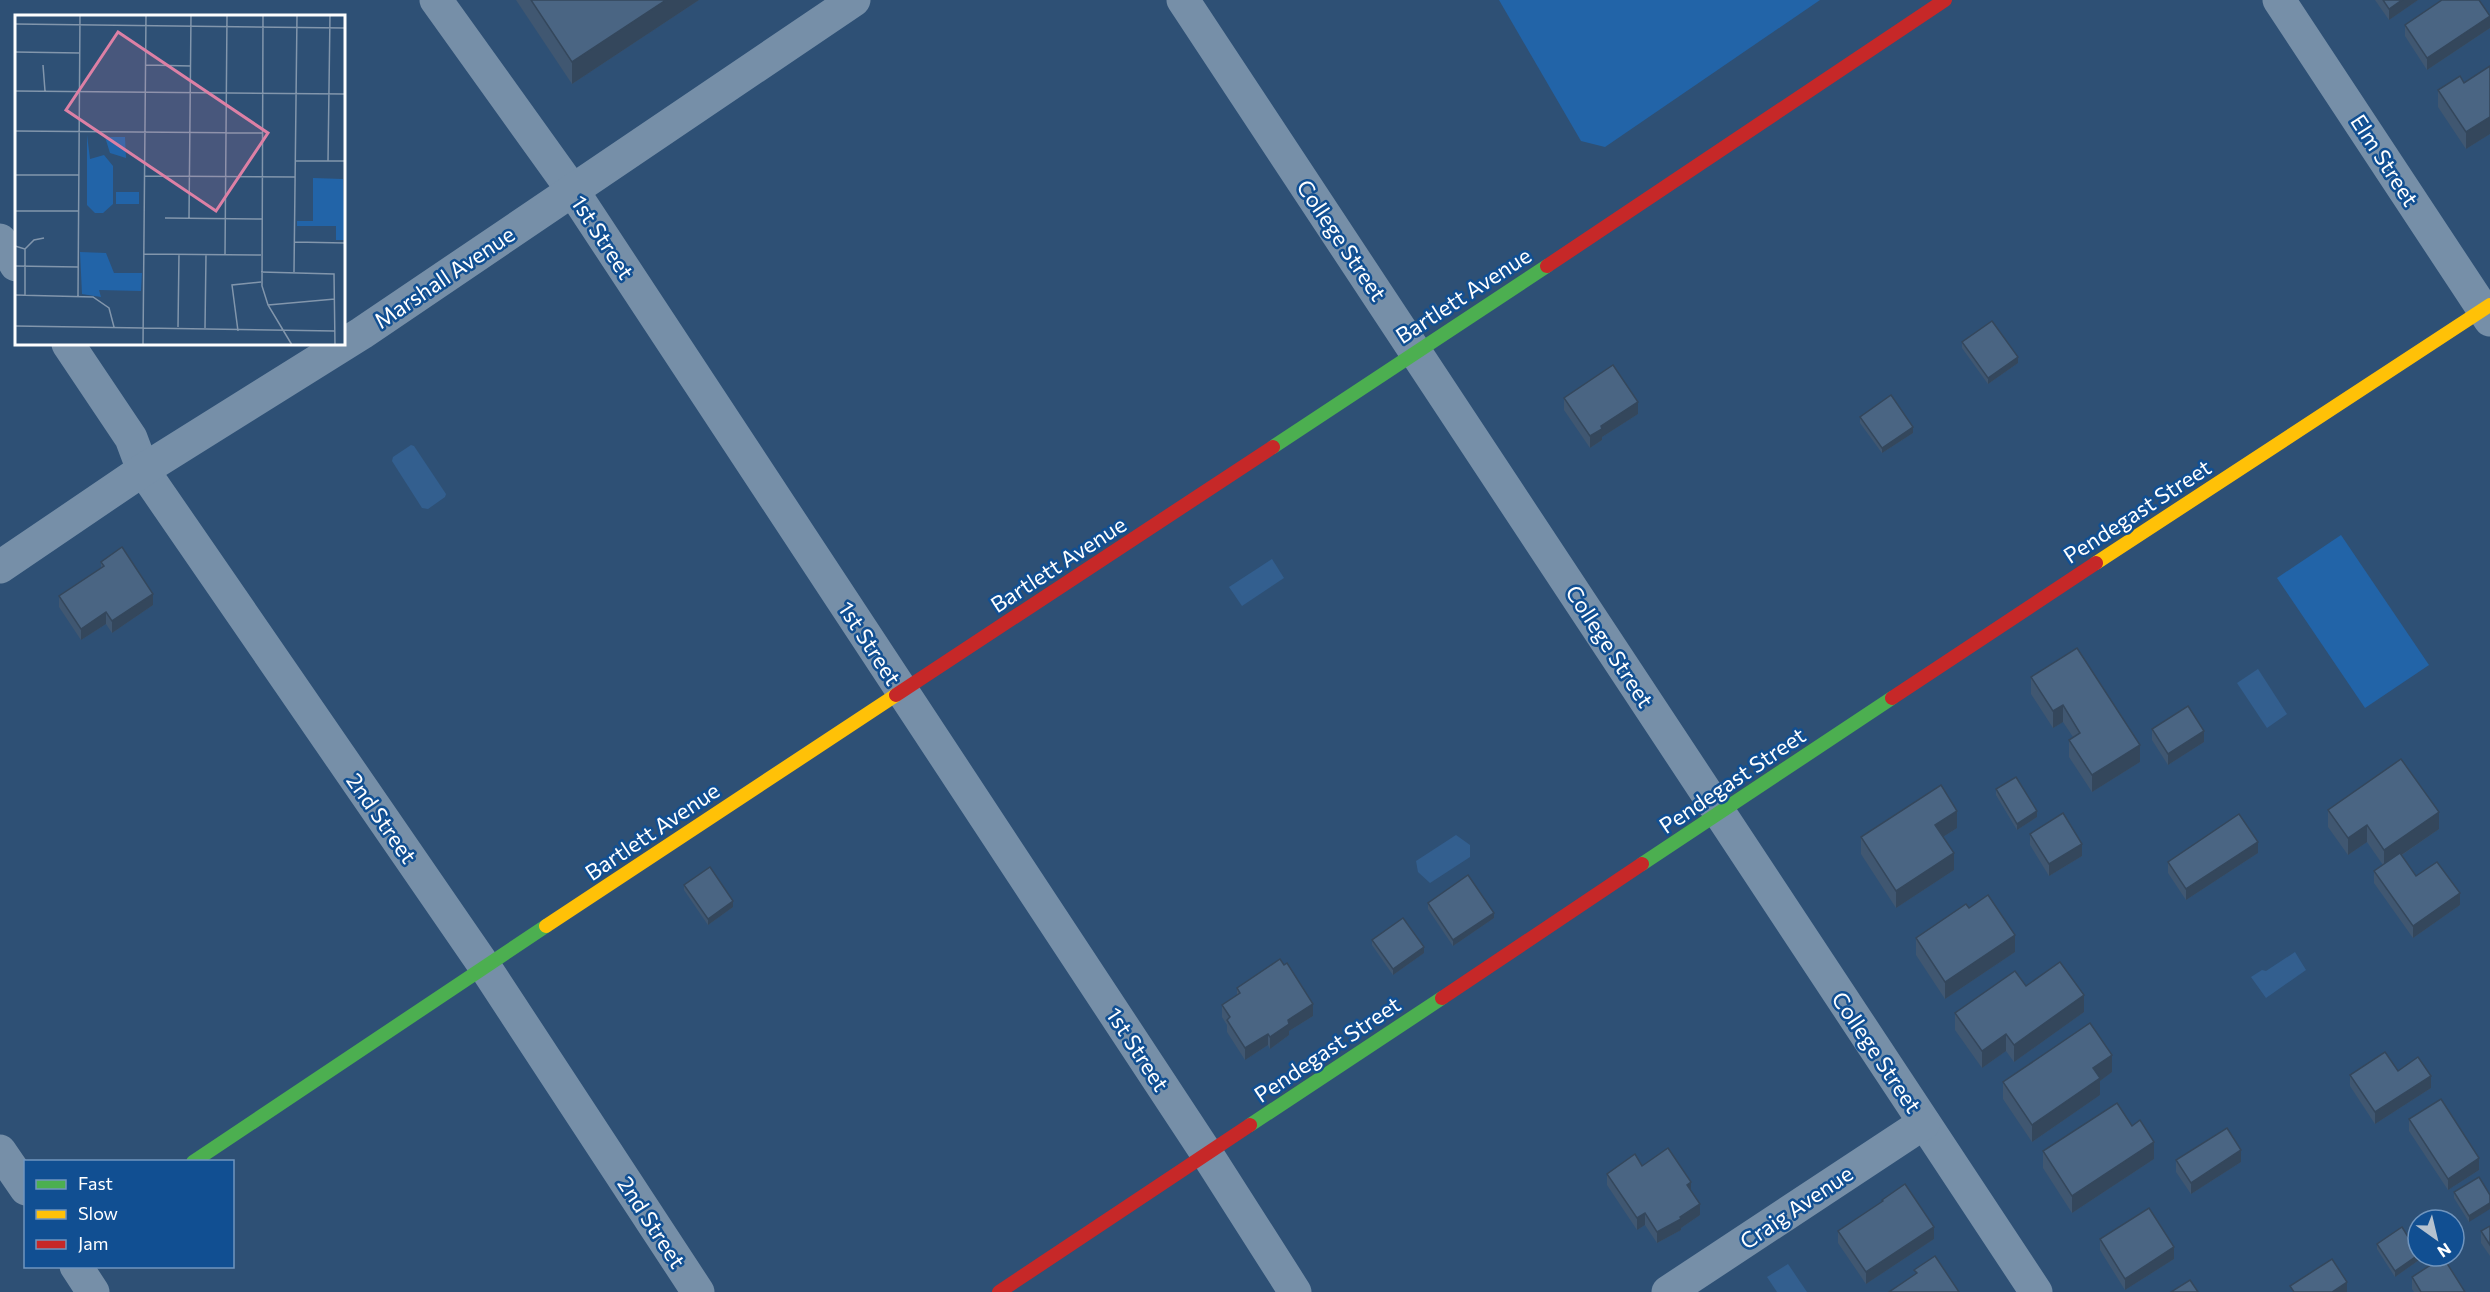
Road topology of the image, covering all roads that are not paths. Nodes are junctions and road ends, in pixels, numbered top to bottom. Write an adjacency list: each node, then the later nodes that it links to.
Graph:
1 (436, 0): 6 (street, 1st Street)
2 (854, 0): 6 (street, Marshall Avenue)
3 (1183, 0): 13 (street, College Street)
4 (1945, 0): 13 (street, Bartlett Avenue)
5 (2279, 0): 9 (street, Elm Street)
6 (573, 191): 10 (street, Marshall Avenue); 16 (street, 1st Street)
7 (0, 240): 8 (street)
8 (15, 263)
9 (2488, 312): 17 (street, Pendegast Street)
10 (345, 344)
11 (69, 345): 14 (street, 2nd Street)
12 (343, 345): 14 (street, Marshall Avenue)
13 (1415, 351): 16 (street, Bartlett Avenue); 17 (street, College Street)
14 (143, 470): 15 (street, Marshall Avenue); 18 (street, 2nd Street)
15 (0, 567)
16 (902, 692): 18 (street, Bartlett Avenue); 21 (street, 1st Street)
17 (1719, 815): 19 (street, College Street); 21 (street, Pendegast Street)
18 (485, 967): 22 (street, Bartlett Avenue); 26 (street, 2nd Street)
19 (1924, 1123): 29 (street, Craig Avenue); 30 (street, College Street)
20 (0, 1150): 23 (street)
21 (1207, 1154): 27 (street, Pendegast Street); 28 (street, 1st Street)
22 (195, 1160)
23 (24, 1186)
24 (77, 1268): 25 (street)
25 (93, 1292)
26 (698, 1292)
27 (999, 1292)
28 (1295, 1292)
29 (1668, 1292)
30 (2036, 1292)

